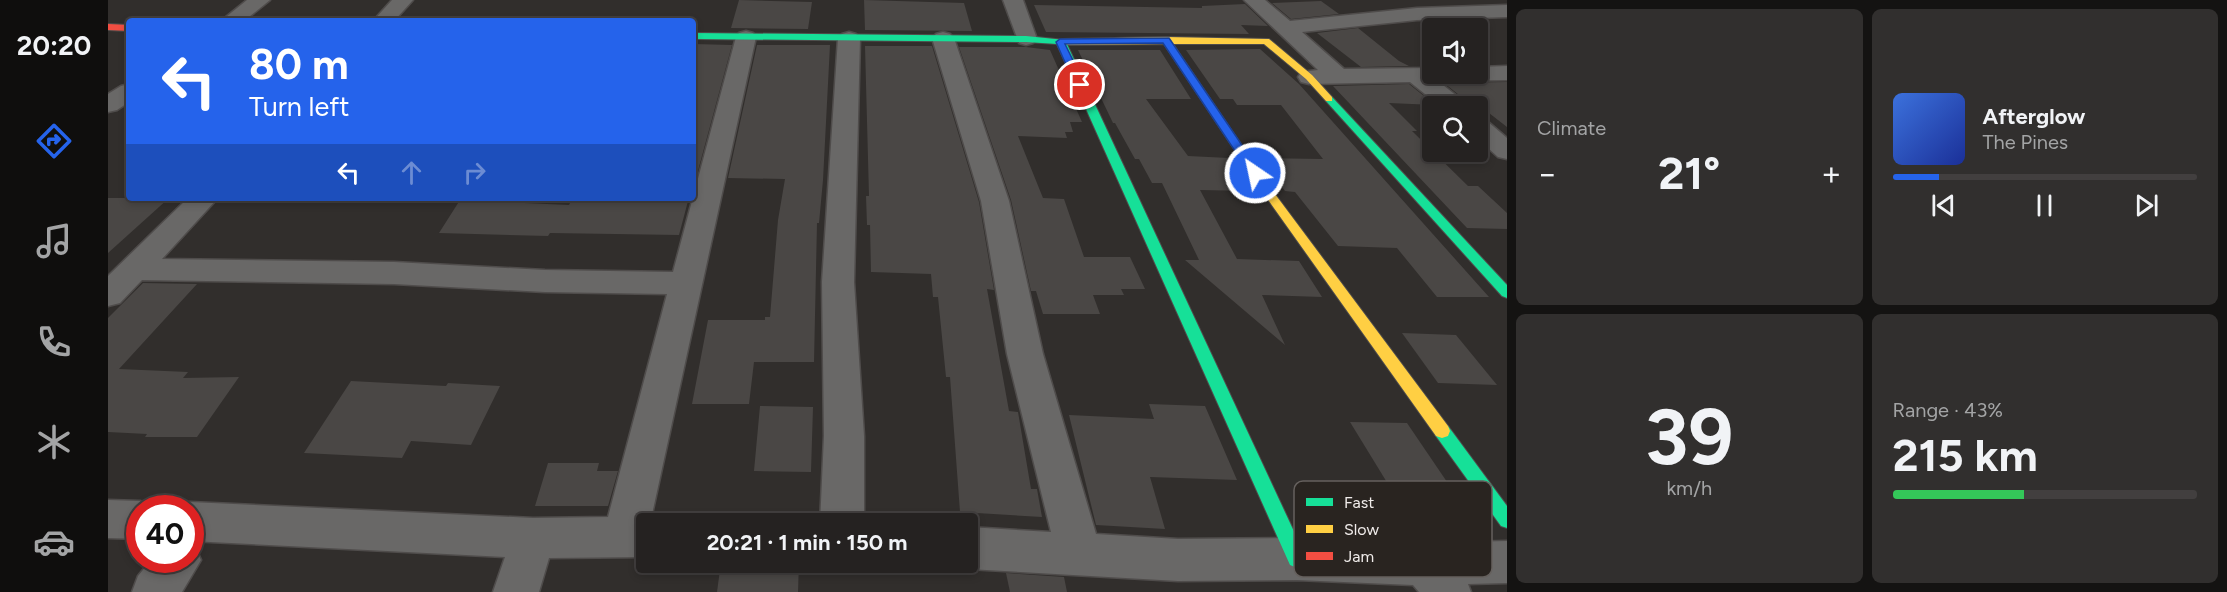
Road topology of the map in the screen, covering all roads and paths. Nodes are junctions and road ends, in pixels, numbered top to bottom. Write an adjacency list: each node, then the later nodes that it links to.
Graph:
1 (260, 0): 8 (street)
2 (403, 0): 9 (street)
3 (1012, 0): 17 (street)
4 (1254, 0): 12 (street)
5 (1397, 0): 7 (street)
6 (1507, 11): 7 (street)
7 (1417, 14): 12 (street)
8 (235, 18)
9 (386, 18)
10 (108, 27): 11 (street)
11 (126, 28)
12 (1284, 28): 21 (street)
13 (696, 36): 14 (street)
14 (746, 37): 15 (street); 28 (street)
15 (849, 38): 16 (street); 38 (street)
16 (943, 38): 17 (street); 47 (street)
17 (1026, 39): 19 (street)
18 (1166, 40): 19 (street); 23 (street); 35 (street)
19 (1060, 42): 46 (street)
20 (1507, 73): 22 (street)
21 (1338, 76): 22 (street); 23 (street)
22 (1416, 76): 25 (street)
23 (1309, 77): 33 (street)
24 (126, 93): 26 (street)
25 (1441, 96)
26 (108, 105)
27 (1488, 135): 29 (street)
28 (707, 145): 32 (street)
29 (1507, 151)
30 (201, 201): 31 (street)
31 (136, 269): 32 (street); 34 (street)
32 (687, 283): 37 (street)
33 (1507, 293)
34 (108, 295)
35 (1479, 481)
36 (1492, 499): 41 (street)
37 (641, 513)
38 (842, 513)
39 (108, 519): 40 (street)
40 (126, 520)
41 (1507, 520)
42 (204, 528): 44 (street)
43 (636, 536): 44 (street)
44 (533, 538): 53 (street)
45 (978, 548): 47 (street)
46 (1294, 552)
47 (1079, 553): 48 (street)
48 (1294, 559)
49 (1507, 562): 50 (street)
50 (1492, 565)
51 (169, 573): 52 (street)
52 (155, 592)
53 (516, 592)

